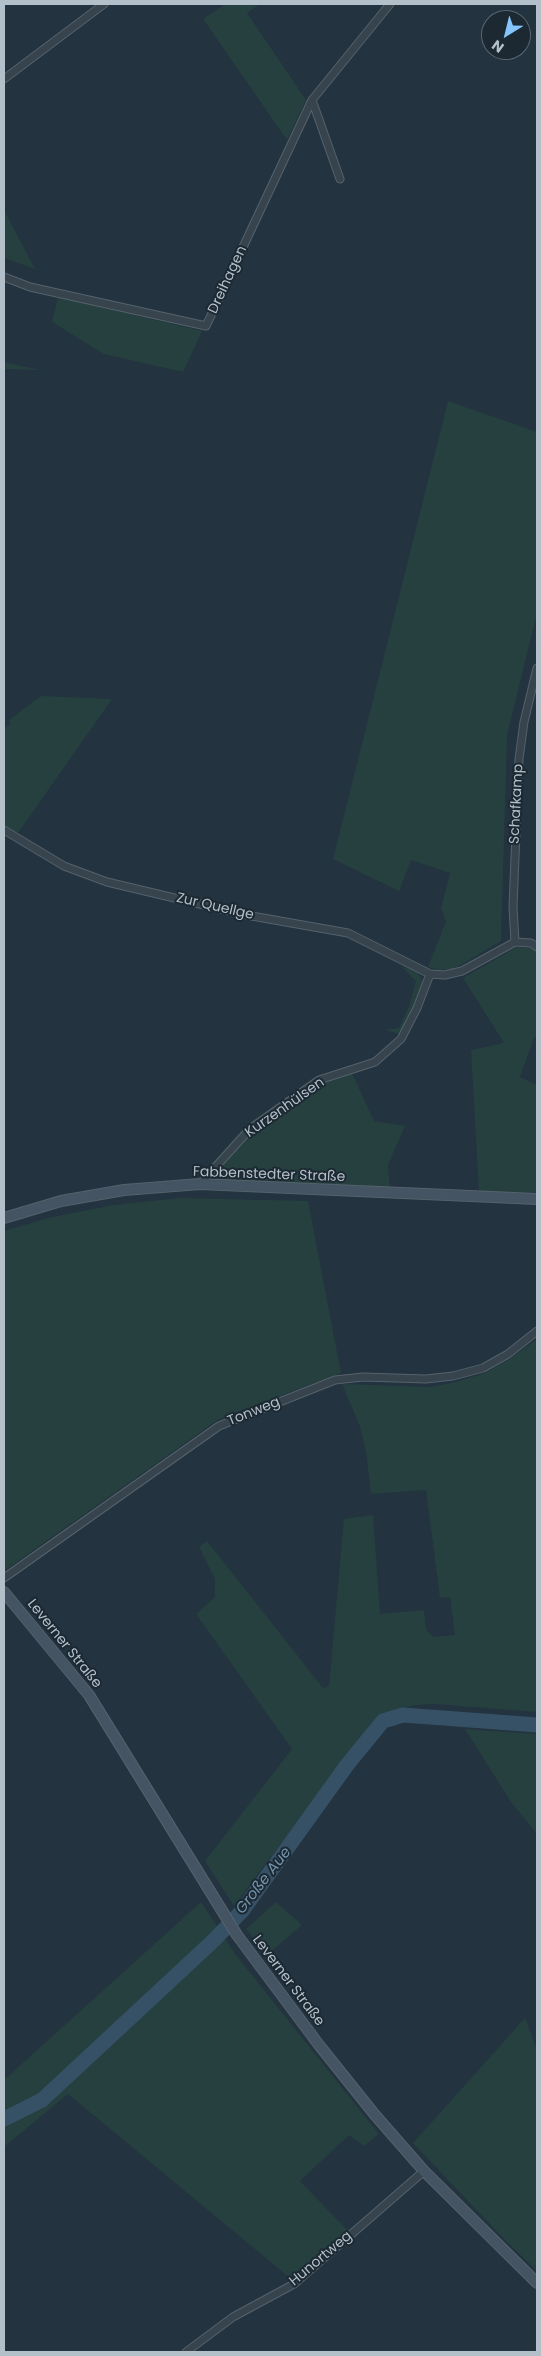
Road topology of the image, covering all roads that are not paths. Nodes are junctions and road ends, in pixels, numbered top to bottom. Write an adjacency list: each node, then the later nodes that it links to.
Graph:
1 (104, 4): 3 (street)
2 (390, 4): 4 (street, Dreihagen)
3 (4, 79)
4 (312, 100): 5 (street); 6 (street, Dreihagen)
5 (340, 179)
6 (4, 277)
7 (537, 668): 9 (street, Schafkamp)
8 (4, 830): 11 (street, Zur Quellge)
9 (515, 942): 10 (street); 11 (street)
10 (537, 947)
11 (430, 974): 12 (street, Kurzenhülsen)
12 (200, 1184): 13 (street, Fabbenstedter Straße); 14 (street, Fabbenstedter Straße)
13 (537, 1200)
14 (4, 1218)
15 (537, 1332): 16 (street, Tonweg)
16 (4, 1578)
17 (4, 1592): 18 (street, Leverner Straße)
18 (424, 2171): 19 (street, Leverner Straße); 20 (street, Hunortweg)
19 (537, 2283)
20 (186, 2352)

